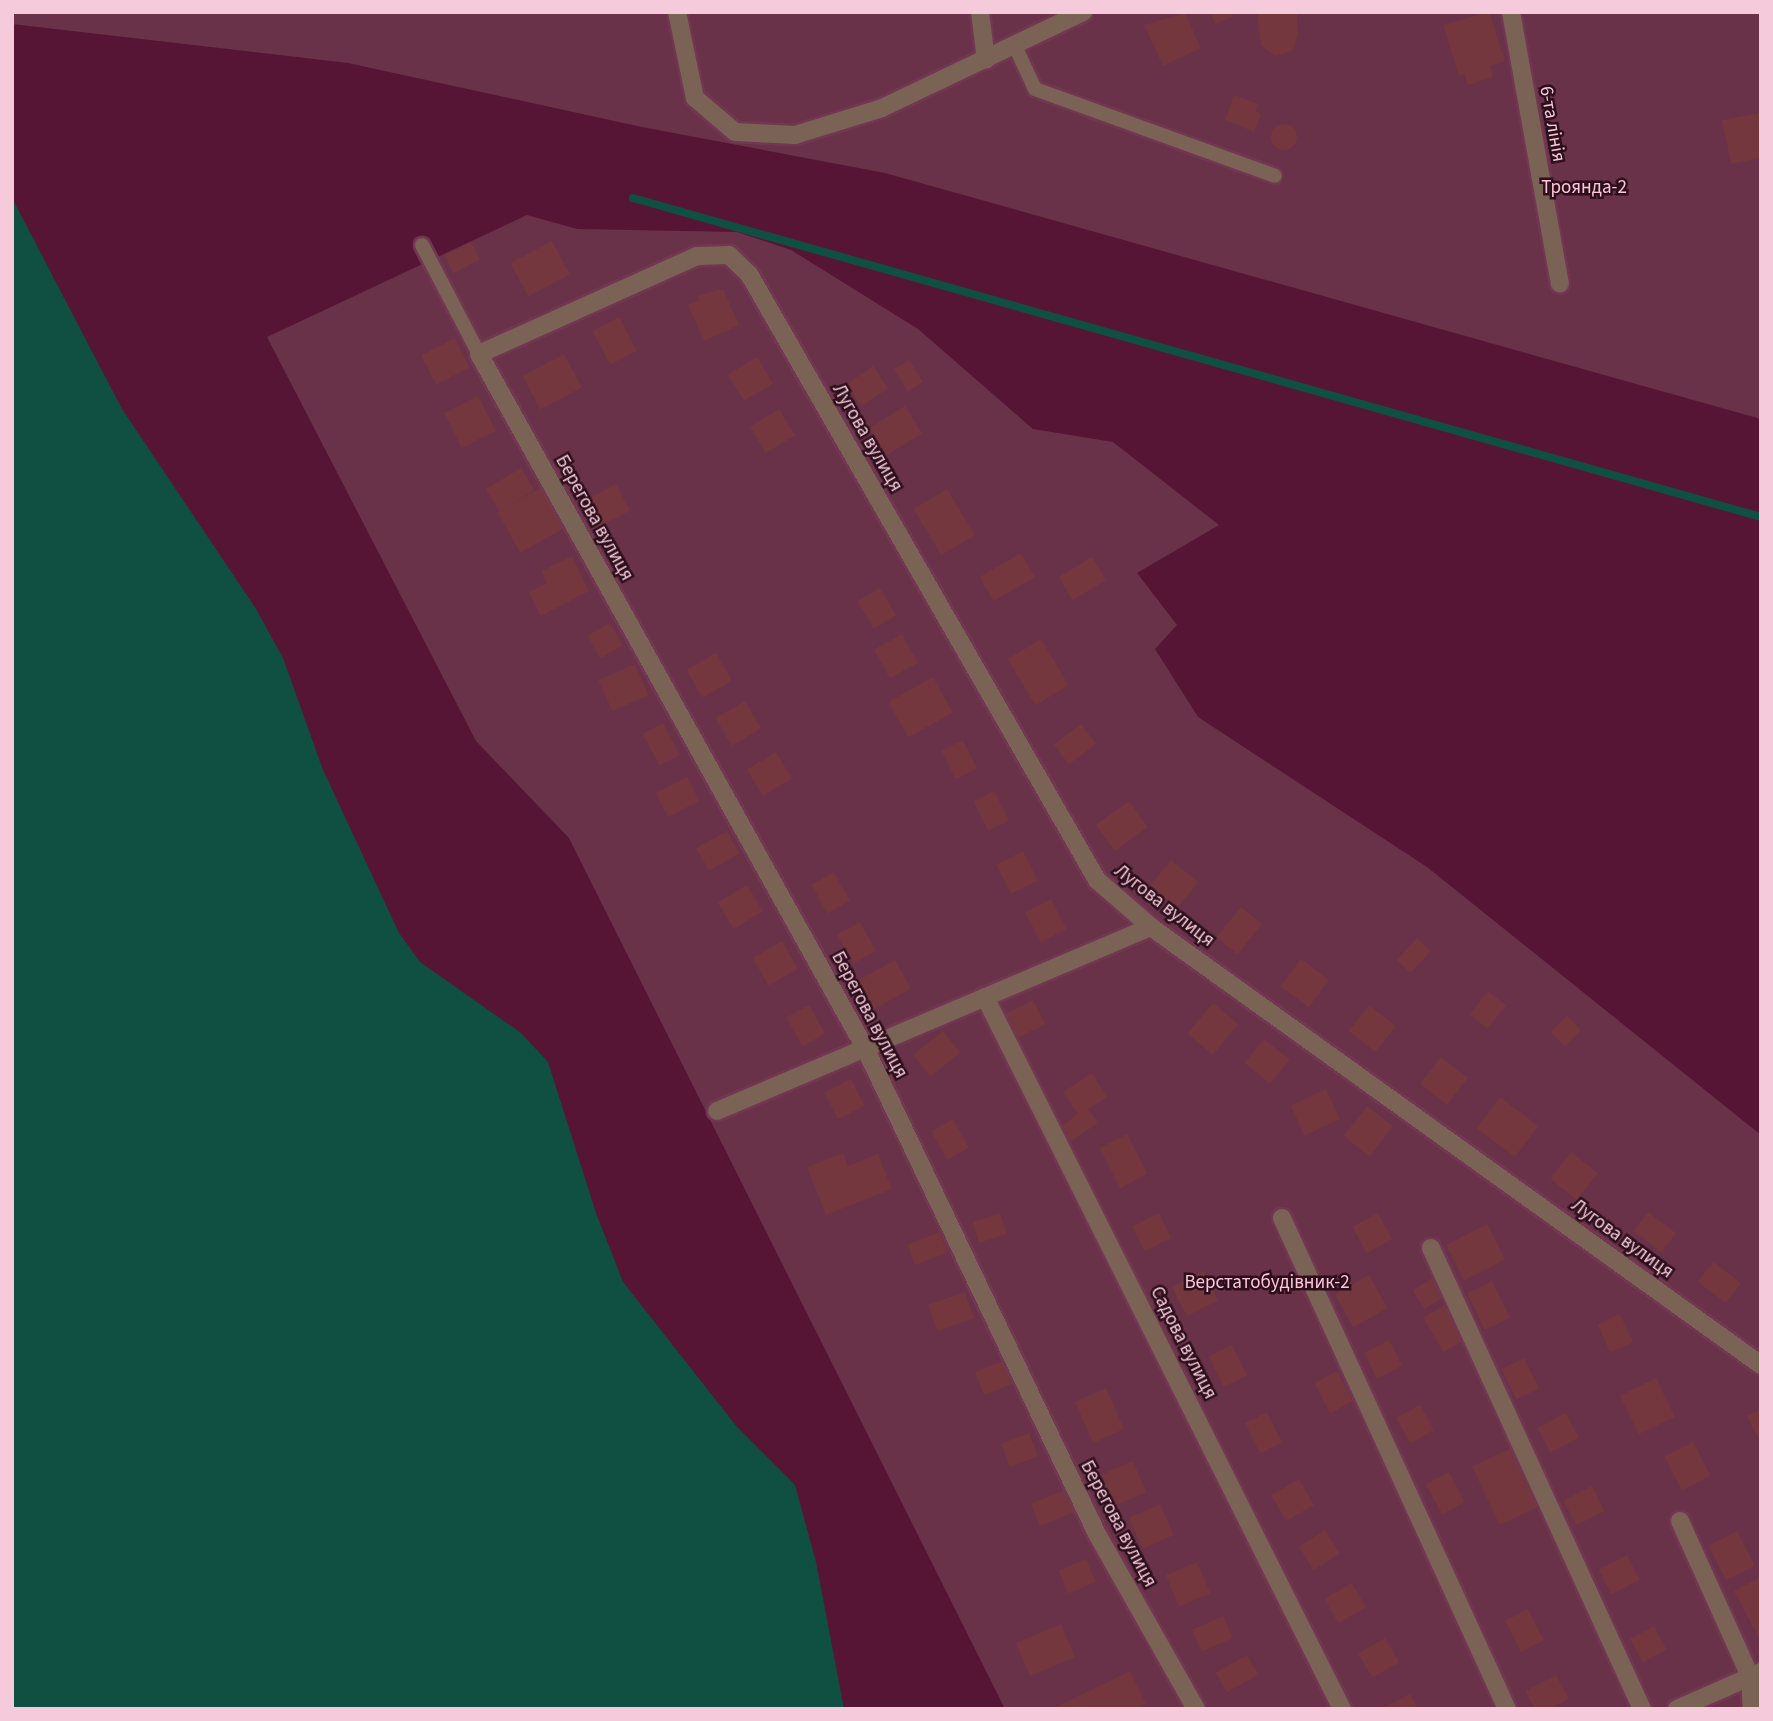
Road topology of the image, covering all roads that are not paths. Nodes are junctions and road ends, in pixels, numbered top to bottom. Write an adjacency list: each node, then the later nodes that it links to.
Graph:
1 (677, 12): 6 (street)
2 (980, 12): 6 (street)
3 (1083, 12): 5 (street)
4 (1511, 12): 9 (street, 6-та лінія)
5 (1015, 46): 6 (street); 7 (lane)
6 (986, 60)
7 (1275, 176)
8 (422, 246): 10 (lane)
9 (1560, 284)
10 (479, 354): 11 (street, Лугова вулиця); 13 (street, Берегова вулиця)
11 (1151, 927): 12 (street); 17 (street, Лугова вулиця)
12 (985, 997): 13 (street); 21 (street, Садова вулиця)
13 (865, 1048): 14 (street); 20 (street, Берегова вулиця)
14 (717, 1111)
15 (1282, 1218): 22 (street)
16 (1431, 1248): 23 (street)
17 (1761, 1366)
18 (1680, 1521): 19 (street)
19 (1755, 1674): 24 (street); 25 (street)
20 (1196, 1709)
21 (1342, 1709)
22 (1507, 1709)
23 (1642, 1709)
24 (1677, 1709)
25 (1752, 1709)

